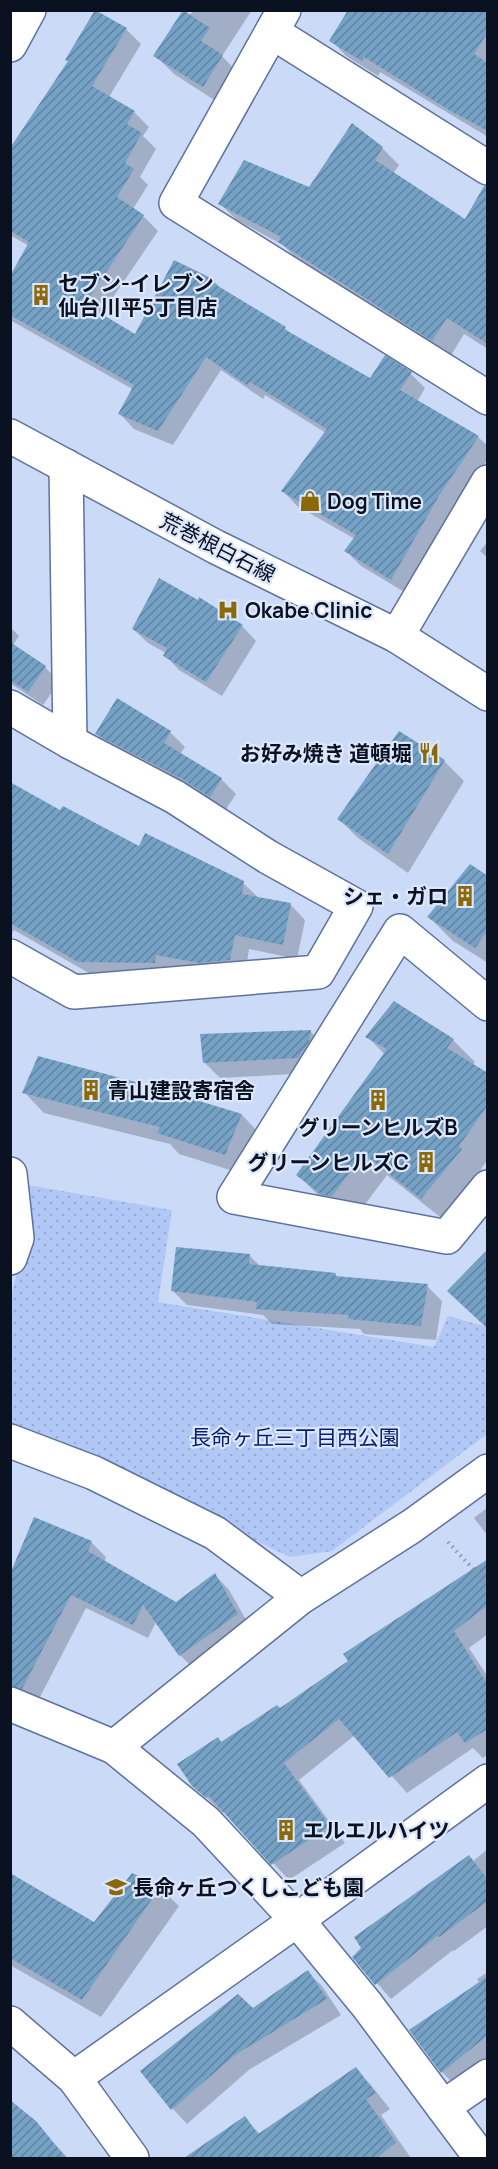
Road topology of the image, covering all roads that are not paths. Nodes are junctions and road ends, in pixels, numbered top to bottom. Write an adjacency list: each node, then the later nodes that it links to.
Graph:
1 (29, 10): 3 (street)
2 (278, 21): 4 (street); 5 (street)
3 (10, 45)
4 (488, 168)
5 (488, 398)
6 (10, 436): 7 (street, 荒巻根白石線)
7 (66, 466): 9 (street, 荒巻根白石線); 12 (street)
8 (488, 482): 9 (street)
9 (397, 636): 10 (street, 荒巻根白石線)
10 (488, 694)
11 (10, 707): 12 (street)
12 (70, 742): 13 (street)
13 (10, 956)
14 (488, 1004): 16 (street)
15 (10, 1174): 17 (street)
16 (488, 1187)
17 (10, 1258)
18 (10, 1441): 20 (street)
19 (488, 1470): 20 (street)
20 (301, 1597): 22 (street)
21 (10, 1704): 22 (street)
22 (114, 1747): 24 (street)
23 (488, 1781): 24 (street)
24 (297, 1920): 27 (street); 28 (street)
25 (10, 2023): 27 (street)
26 (488, 2076): 28 (street)
27 (74, 2078): 29 (street)
28 (443, 2107): 30 (street)
29 (132, 2158)
30 (481, 2158)

